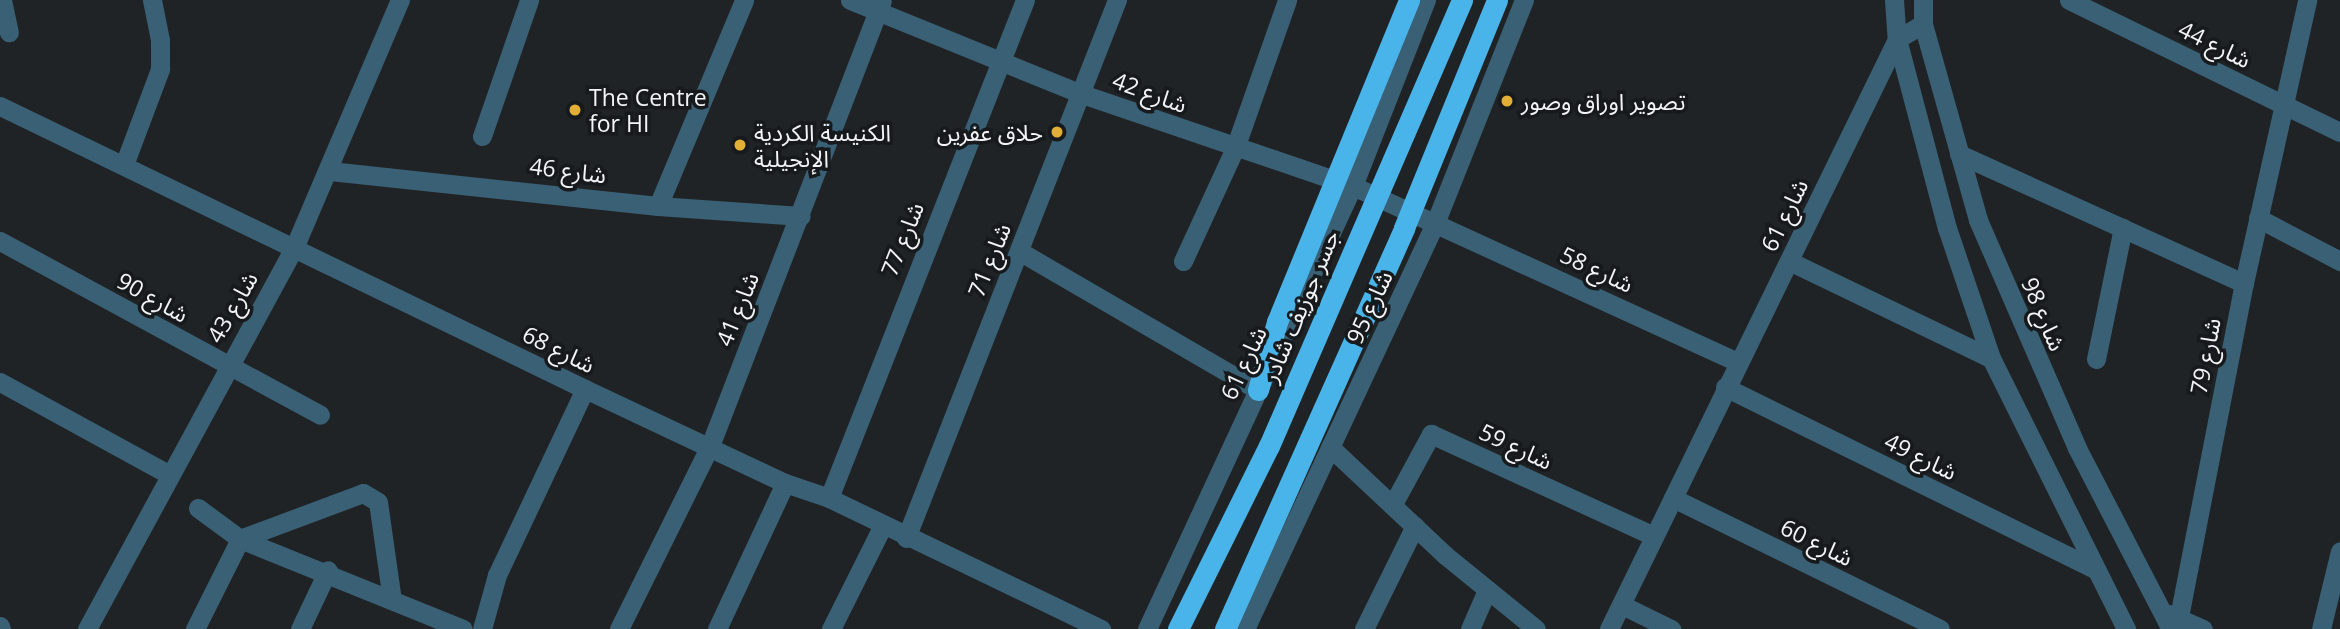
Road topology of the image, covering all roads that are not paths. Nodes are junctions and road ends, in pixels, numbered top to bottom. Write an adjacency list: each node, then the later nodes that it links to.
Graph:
1 (2, 0): 21 (street)
2 (152, 0): 31 (street)
3 (400, 0): 32 (street, شارع 43)
4 (529, 0): 28 (street)
5 (744, 0): 34 (street)
6 (850, 0): 19 (street, شارع 42)
7 (1025, 0): 23 (street, شارع 77)
8 (1117, 0): 24 (street, شارع 71)
9 (1287, 0): 29 (street)
10 (1409, 0): 53 (highway, bridge)
11 (1426, 0): 33 (street, شارع 61)
12 (1462, 0): 86 (highway, جسر جوزيف شادر, bridge)
13 (1497, 0): 87 (highway, bridge)
14 (1524, 0): 37 (street, شارع 95)
15 (1894, 0): 22 (street)
16 (1923, 0): 20 (street, شارع 98)
17 (2069, 0): 26 (street, شارع 44)
18 (2307, 0): 26 (street, شارع 79)
19 (881, 5): 23 (street, شارع 42); 35 (street, شارع 41)
20 (1923, 24): 22 (street); 30 (street, شارع 98)
21 (9, 32)
22 (1897, 39): 43 (street, شارع 61); 46 (street)
23 (1000, 62): 24 (street, شارع 42); 59 (street, شارع 77)
24 (1082, 94): 29 (street, شارع 42); 41 (street, شارع 71)
25 (0, 106): 31 (street, شارع 68)
26 (2284, 106): 27 (street, شارع 44); 36 (street, شارع 79)
27 (2340, 132)
28 (482, 136)
29 (1235, 148): 33 (street, شارع 42); 42 (street)
30 (1959, 154): 38 (street); 74 (street, شارع 98)
31 (124, 165): 40 (street, شارع 68)
32 (330, 170): 34 (street, شارع 46); 40 (street, شارع 43)
33 (1353, 186): 37 (street, شارع 42); 53 (street, شارع 61)
34 (658, 206): 35 (street, شارع 46)
35 (801, 216): 55 (street, شارع 41)
36 (2258, 218): 44 (street); 45 (street, شارع 79)
37 (1436, 221): 48 (street, شارع 58); 56 (street, شارع 95)
38 (2123, 228): 45 (street); 47 (street)
39 (0, 241): 49 (street, شارع 90)
40 (294, 248): 49 (street, شارع 43); 52 (street, شارع 68)
41 (1019, 251): 53 (street); 66 (street, شارع 71)
42 (1183, 261)
43 (1789, 261): 46 (street); 48 (street, شارع 61)
44 (2340, 261)
45 (2244, 283): 74 (street, شارع 79)
46 (1992, 358): 69 (street)
47 (2096, 359)
48 (1737, 362): 51 (street, شارع 61)
49 (227, 367): 54 (street, شارع 90); 57 (street, شارع 43)
50 (0, 382): 57 (street)
51 (1725, 387): 60 (street, شارع 61); 69 (street, شارع 49)
52 (585, 389): 55 (street, شارع 68); 80 (street)
53 (1258, 390): 85 (street, شارع 61)
54 (320, 415)
55 (710, 446): 58 (street, شارع 68); 81 (street, شارع 41)
56 (1330, 447): 61 (street); 88 (street, شارع 95)
57 (170, 475): 76 (street, شارع 43)
58 (785, 483): 59 (street, شارع 68); 82 (street)
59 (829, 498): 64 (street, شارع 68)
60 (1673, 498): 65 (street, شارع 61); 94 (street, شارع 60)
61 (1393, 504): 63 (street); 65 (street, شارع 59)
62 (198, 508): 67 (street)
63 (1415, 526): 71 (street); 89 (street)
64 (882, 527): 66 (street, شارع 68); 83 (street)
65 (1654, 536): 73 (street, شارع 61)
66 (906, 538): 84 (street, شارع 68)
67 (240, 539): 70 (street); 72 (street); 77 (street)
68 (2340, 551): 97 (street)
69 (2095, 569): 95 (street)
70 (328, 570): 72 (street); 78 (street)
71 (1487, 590): 90 (street); 91 (street)
72 (392, 600): 75 (street)
73 (1622, 605): 92 (street, شارع 61); 93 (street)
74 (2171, 619): 96 (street)
75 (418, 622): 79 (street)
76 (88, 629)
77 (195, 629)
78 (300, 629)
79 (463, 629)
80 (482, 629)
81 (619, 629)
82 (717, 629)
83 (831, 629)
84 (1101, 629)
85 (1147, 629)
86 (1178, 629)
87 (1225, 629)
88 (1245, 629)
89 (1364, 629)
90 (1470, 629)
91 (1536, 629)
92 (1609, 629)
93 (1671, 629)
94 (1940, 629)
95 (2126, 629)
96 (2203, 629)
97 (2321, 629)

